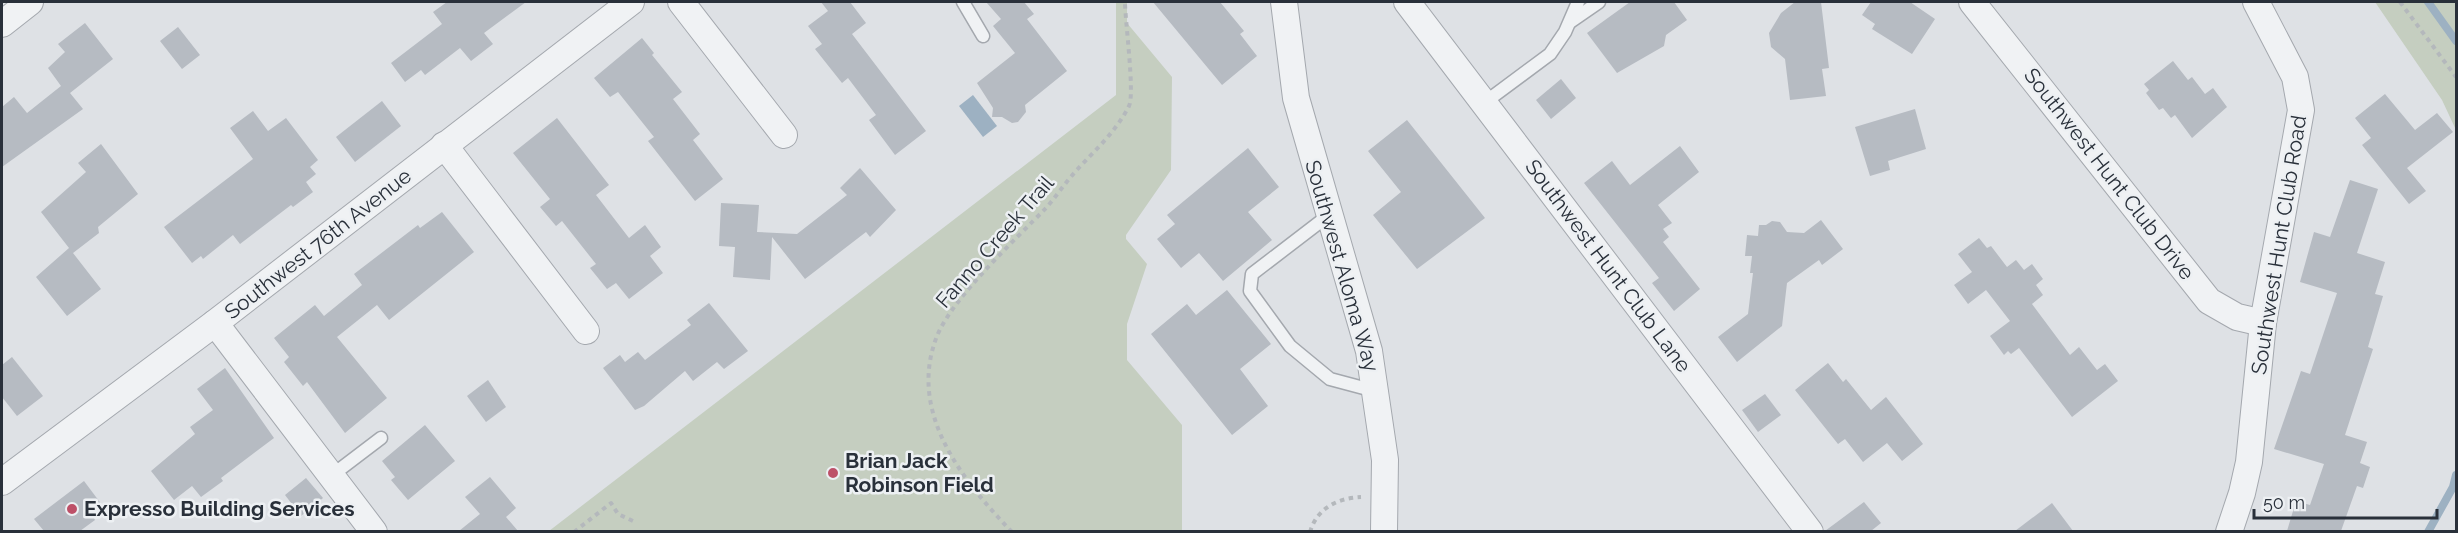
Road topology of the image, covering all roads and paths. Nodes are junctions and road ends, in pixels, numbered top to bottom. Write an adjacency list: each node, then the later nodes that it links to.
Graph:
1 (30, 2): 14 (street)
2 (631, 2): 19 (street, Southwest 76th Avenue)
3 (681, 2): 18 (street)
4 (963, 2): 15 (lane)
5 (1125, 2): 32 (path, Fanno Creek Trail)
6 (1284, 2): 20 (street, Southwest Aloma Way)
7 (1407, 2): 17 (street, Southwest Hunt Club Lane)
8 (1578, 2): 13 (lane)
9 (1599, 2): 13 (lane)
10 (1972, 2): 22 (street, Southwest Hunt Club Drive)
11 (2256, 2): 22 (street, Southwest Hunt Club Road)
12 (2400, 2): 16 (path)
13 (1569, 23): 17 (lane)
14 (2, 24)
15 (983, 36)
16 (2457, 77)
17 (1484, 103): 35 (street, Southwest Hunt Club Lane)
18 (784, 135)
19 (444, 145): 21 (street, Southwest 76th Avenue); 23 (street)
20 (1329, 215): 24 (street, Southwest Aloma Way); 24 (lane)
21 (215, 323): 26 (street); 27 (street, Southwest 76th Avenue)
22 (2263, 323): 36 (street, Southwest Hunt Club Road)
23 (586, 331)
24 (1376, 391): 28 (street, Southwest Aloma Way)
25 (381, 438): 26 (lane)
26 (331, 476): 30 (street)
27 (2, 482)
28 (1385, 503): 33 (path); 34 (street, Southwest Aloma Way)
29 (633, 521): 31 (path)
30 (374, 531)
31 (574, 531)
32 (1012, 531)
33 (1310, 531)
34 (1384, 531)
35 (1810, 531)
36 (2229, 531)

